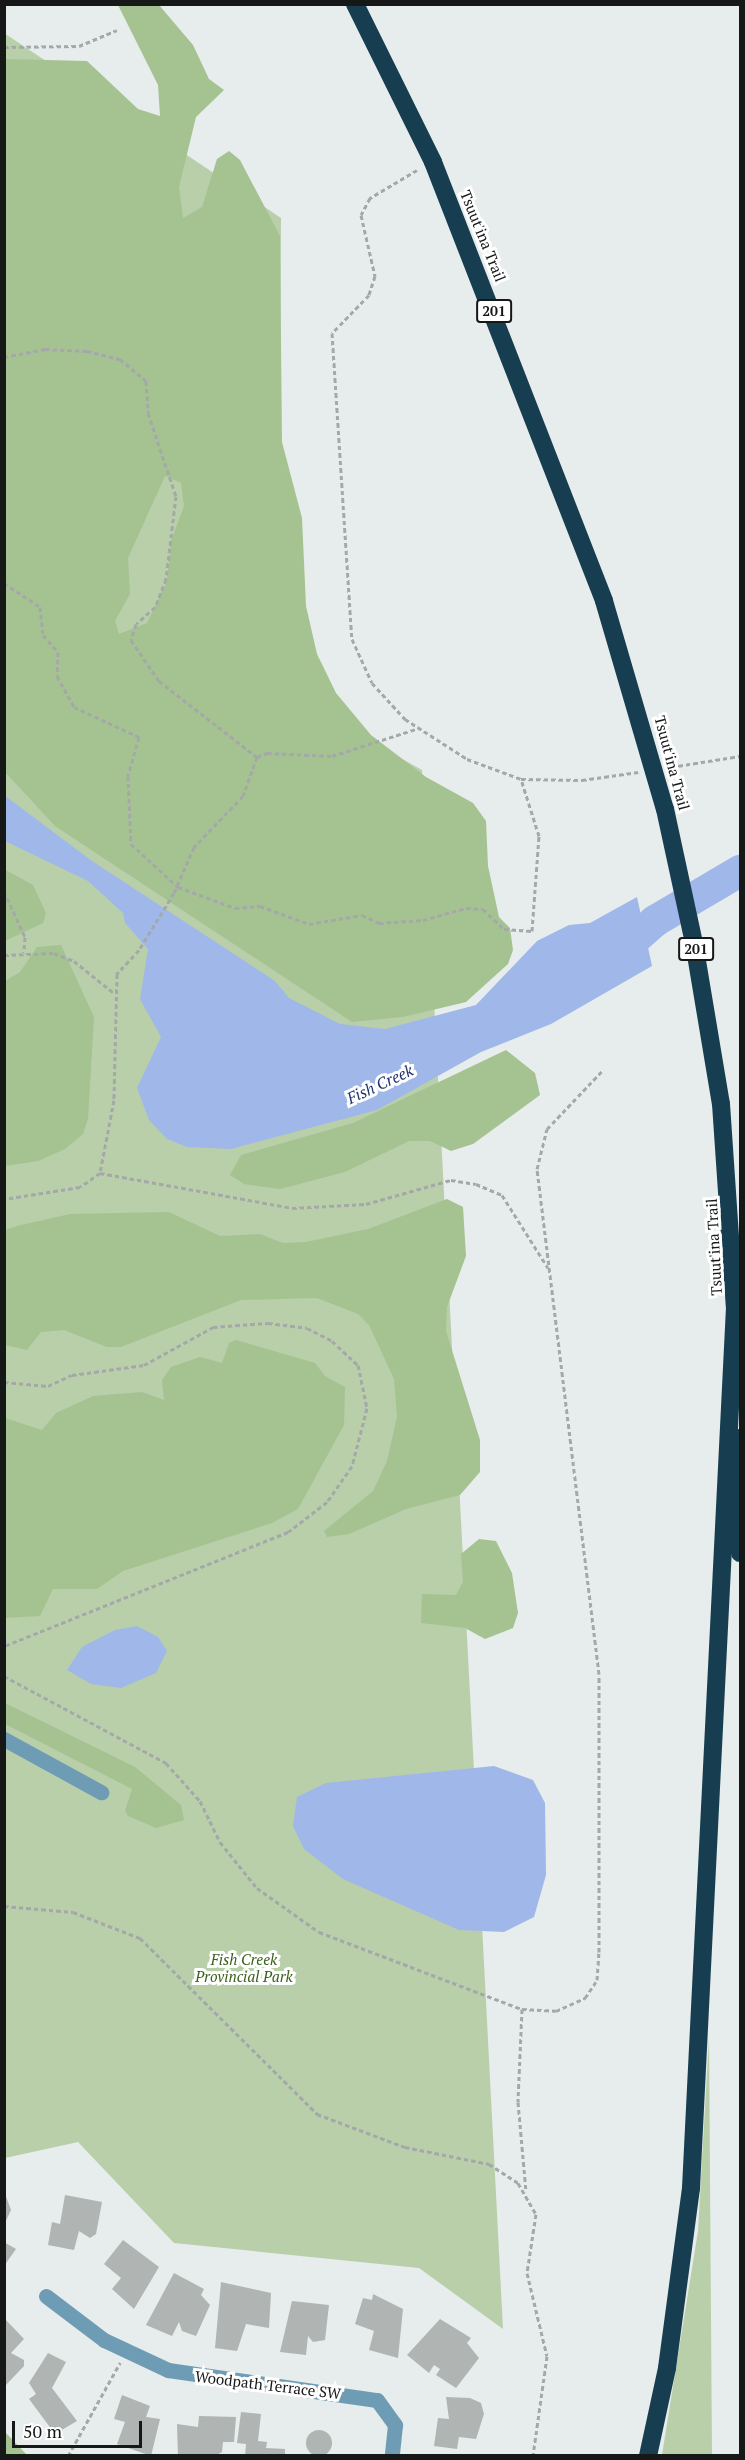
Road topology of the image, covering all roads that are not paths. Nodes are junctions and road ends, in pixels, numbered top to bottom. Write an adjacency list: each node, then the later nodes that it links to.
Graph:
1 (352, 4): 2 (highway, Tsuut'ina Trail / 201, bridge)
2 (735, 1307): 3 (highway, Tsuut'ina Trail / 201); 8 (highway)
3 (741, 1553)
4 (4, 1739): 5 (street)
5 (101, 1792)
6 (46, 2296): 7 (street, Woodpath Terrace SW)
7 (392, 2456)
8 (648, 2456)

